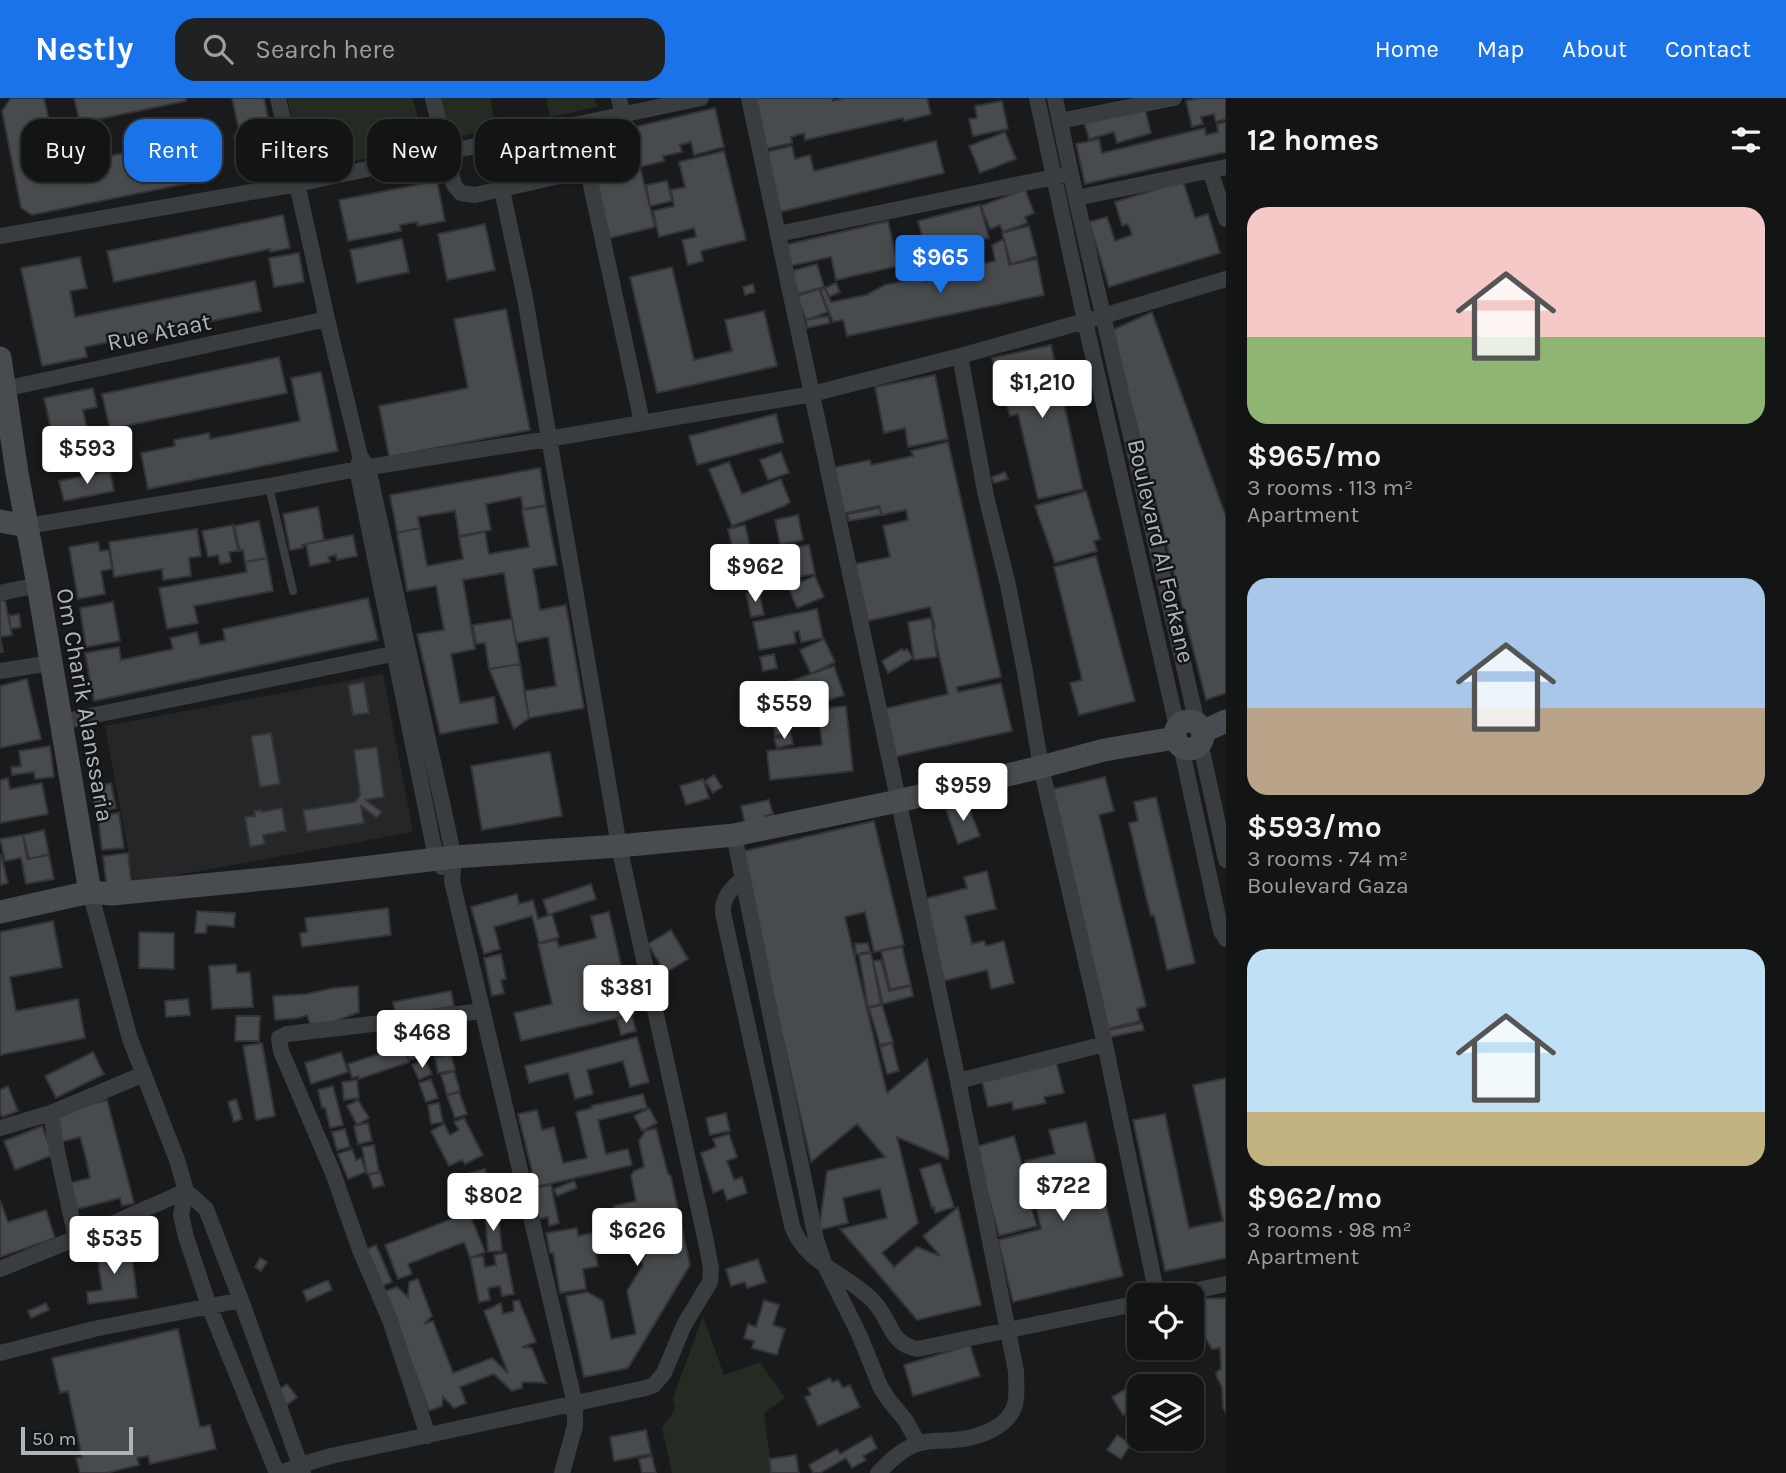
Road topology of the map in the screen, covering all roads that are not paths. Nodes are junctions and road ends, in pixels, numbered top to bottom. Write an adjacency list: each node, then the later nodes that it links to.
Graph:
1 (278, 98): 18 (street)
2 (433, 98): 9 (street)
3 (701, 98): 8 (street)
4 (749, 98): 22 (street)
5 (1037, 98): 14 (street, Boulevard Al Forkane)
6 (1055, 98): 10 (street, Boulevard Al Forkane)
7 (1174, 98): 10 (street)
8 (620, 106): 11 (street)
9 (437, 119)
10 (1060, 121): 14 (street, Boulevard Al Forkane)
11 (461, 147)
12 (367, 168): 18 (street)
13 (1218, 168): 20 (street); 21 (street)
14 (1063, 175): 20 (street, Boulevard Al Forkane); 22 (street); 27 (street, Boulevard Al Forkane)
15 (453, 182): 19 (street)
16 (536, 182): 19 (street)
17 (591, 182): 32 (street)
18 (297, 184): 23 (street); 26 (street)
19 (502, 190): 33 (street)
20 (1076, 198): 25 (street, Boulevard Al Forkane)
21 (1226, 219)
22 (778, 233): 31 (street)
23 (0, 236)
24 (1226, 279): 25 (street)
25 (1103, 316): 27 (street); 46 (street, Boulevard Al Forkane)
26 (327, 319): 30 (street, Rue Ataat); 34 (street)
27 (1085, 321): 28 (street); 46 (street, Boulevard Al Forkane)
28 (960, 356): 31 (street); 47 (street)
29 (0, 358): 30 (street, Om Charik Alanssaria)
30 (2, 389): 37 (street, Om Charik Alanssaria)
31 (812, 394): 32 (street); 48 (street)
32 (642, 422): 33 (street)
33 (548, 439): 34 (street); 50 (street)
34 (362, 464): 35 (street); 41 (street)
35 (269, 486): 37 (street); 39 (lane)
36 (0, 522): 37 (street)
37 (27, 526): 38 (street, Om Charik Alanssaria)
38 (38, 585): 40 (street); 42 (street, Om Charik Alanssaria)
39 (293, 591)
40 (0, 593)
41 (402, 652): 45 (street); 51 (street)
42 (51, 663): 43 (street); 45 (street, Om Charik Alanssaria)
43 (0, 671)
44 (1226, 721): 46 (street)
45 (61, 722): 54 (street, Om Charik Alanssaria)
46 (1189, 735): 47 (street); 52 (street, Boulevard Al Forkane); 56 (street, Boulevard Al Forkane)
47 (1041, 767): 48 (street); 58 (street)
48 (898, 801): 49 (street); 60 (street)
49 (734, 835): 50 (street); 53 (street)
50 (619, 846): 51 (street); 75 (street)
51 (445, 858): 54 (street); 57 (street)
52 (1226, 860)
53 (743, 878): 65 (street); 65 (street)
54 (90, 892): 55 (street); 59 (street)
55 (0, 912)
56 (1226, 939)
57 (483, 1011): 75 (street); 76 (street)
58 (1105, 1044): 60 (street); 67 (street)
59 (144, 1074): 61 (street); 63 (street)
60 (958, 1081): 73 (street)
61 (51, 1113): 62 (street); 64 (street)
62 (0, 1128)
63 (186, 1191): 64 (street); 70 (street); 72 (street)
64 (76, 1238): 66 (street)
65 (825, 1266): 73 (street); 77 (street)
66 (0, 1269)
67 (1155, 1283)
68 (1226, 1284): 69 (street)
69 (1204, 1289)
70 (241, 1300): 72 (street); 78 (street)
71 (1127, 1305): 73 (street)
72 (209, 1306): 74 (street); 79 (street)
73 (1008, 1330): 77 (street)
74 (0, 1353)
75 (575, 1405): 76 (street); 80 (street)
76 (428, 1436): 78 (street)
77 (918, 1443): 81 (street)
78 (302, 1469): 79 (street)
79 (278, 1473)
80 (562, 1473)
81 (878, 1473)

